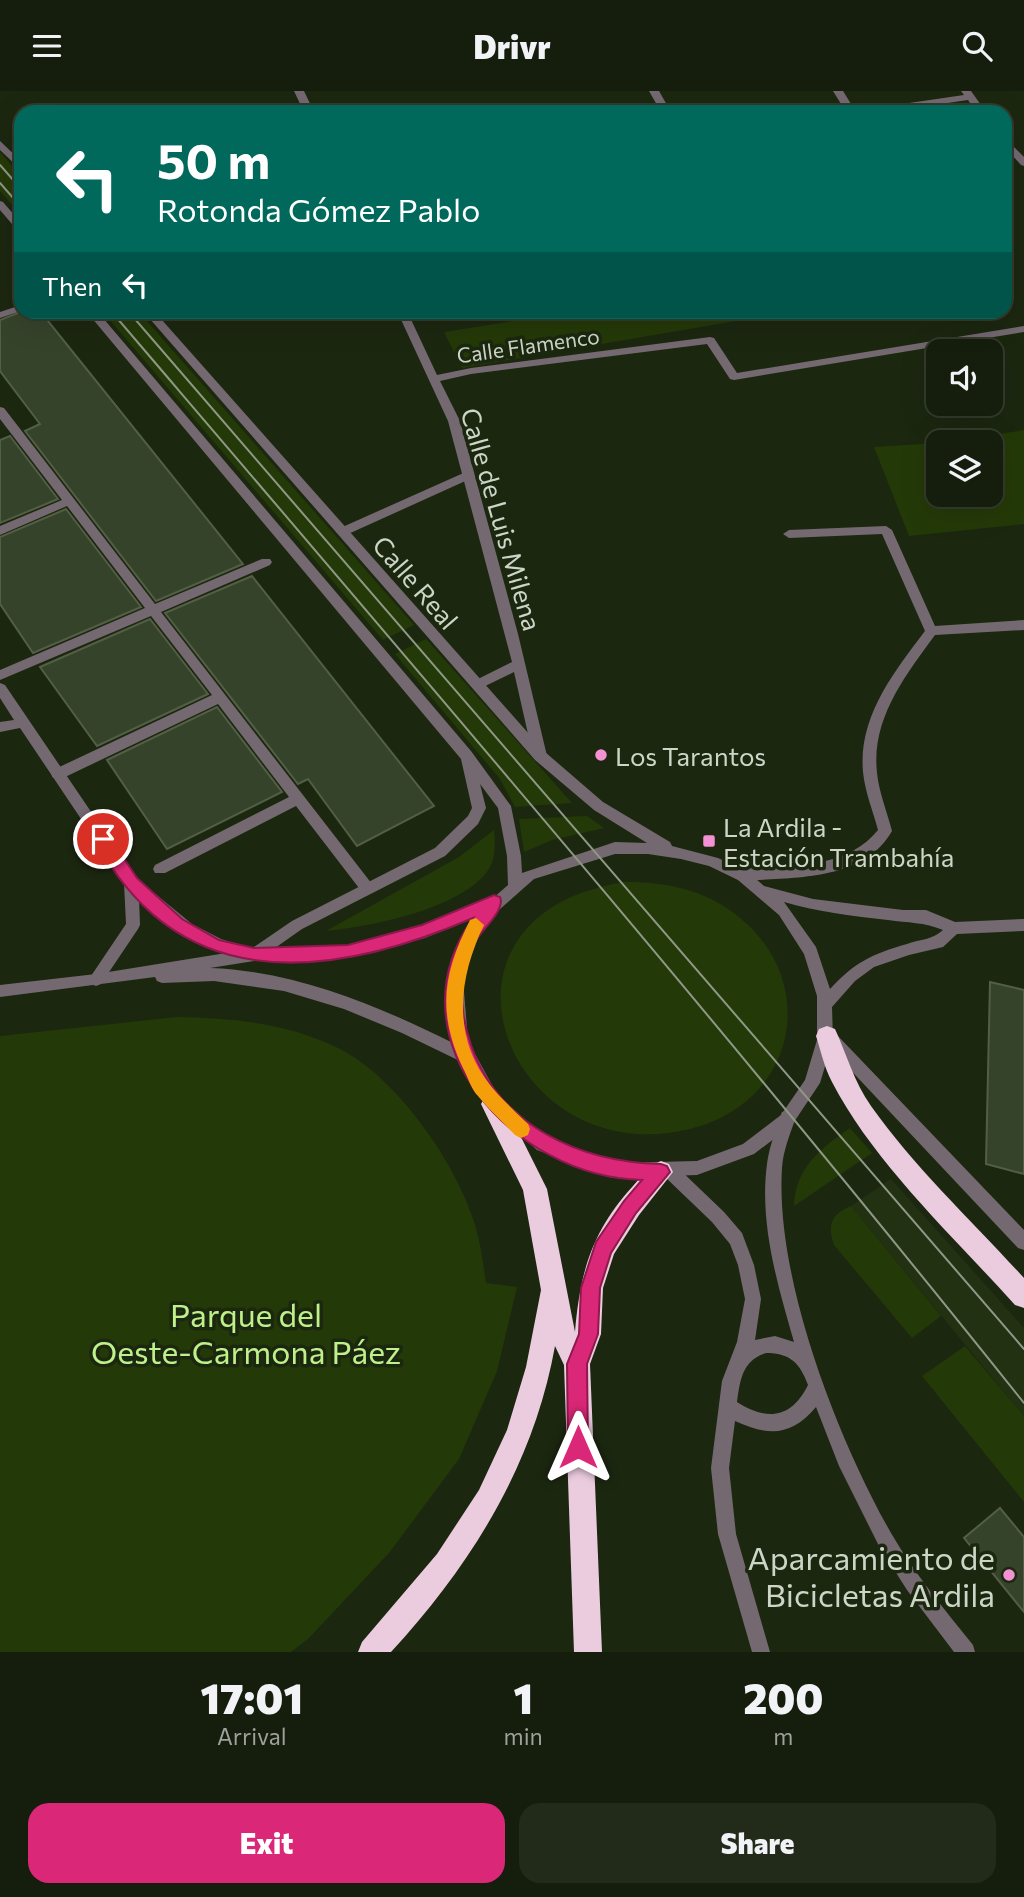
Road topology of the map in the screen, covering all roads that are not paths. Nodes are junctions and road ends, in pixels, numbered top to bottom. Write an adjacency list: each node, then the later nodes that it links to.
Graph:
1 (967, 94): 2 (street)
2 (906, 105)
3 (0, 143): 5 (street)
4 (1012, 149): 6 (street)
5 (14, 159)
6 (1024, 163)
7 (0, 204): 8 (street)
8 (14, 221)
9 (98, 319): 32 (street)
10 (155, 319): 19 (street, Calle Real)
11 (406, 319): 13 (street, Calle de Luis Milena)
12 (1024, 329): 13 (street, Calle Flamenco)
13 (433, 379): 16 (street, Calle de Luis Milena)
14 (0, 411): 15 (street)
15 (5, 428): 17 (street)
16 (468, 475): 19 (street); 25 (street, Calle de Luis Milena)
17 (69, 502): 18 (street); 22 (street)
18 (0, 531)
19 (342, 532): 27 (street, Calle Real)
20 (789, 534): 24 (street)
21 (265, 562): 22 (street)
22 (153, 610): 26 (street); 29 (street)
23 (1024, 625): 24 (street)
24 (931, 631): 38 (street)
25 (519, 664): 27 (street, Calle de Luis Milena); 33 (street, Calle de Luis Milena)
26 (0, 675)
27 (477, 685): 33 (street, Calle Real)
28 (0, 688): 30 (street)
29 (220, 697): 34 (street); 35 (street)
30 (23, 723): 31 (street); 34 (street)
31 (0, 727)
32 (466, 755): 40 (street); 41 (street)
33 (540, 756): 36 (street, Calle Real)
34 (58, 774): 39 (street)
35 (298, 799): 37 (street); 41 (street)
36 (676, 851): 38 (street); 40 (street)
37 (160, 869)
38 (741, 875): 42 (street)
39 (131, 882): 46 (street); 47 (street)
40 (515, 884): 43 (street)
41 (367, 888): 46 (street)
42 (759, 889): 45 (street); 49 (street)
43 (494, 902): 46 (street); 51 (street)
44 (1024, 925): 45 (street)
45 (954, 928): 49 (street)
46 (254, 955): 47 (street)
47 (96, 980): 48 (street); 51 (street)
48 (0, 991)
49 (828, 1002): 50 (street)
50 (827, 1036): 53 (street); 55 (street); 57 (highway)
51 (464, 1056): 52 (street)
52 (494, 1104): 54 (street); 56 (highway)
53 (789, 1117): 54 (street); 60 (street)
54 (666, 1172): 58 (street); 59 (highway)
55 (1024, 1242)
56 (554, 1288): 59 (highway); 63 (highway)
57 (1024, 1296)
58 (738, 1362): 60 (street); 62 (street)
59 (577, 1364): 64 (highway)
60 (810, 1365): 61 (street)
61 (817, 1386): 62 (street); 66 (street)
62 (728, 1406): 65 (street)
63 (373, 1652)
64 (588, 1652)
65 (761, 1652)
66 (966, 1652)

